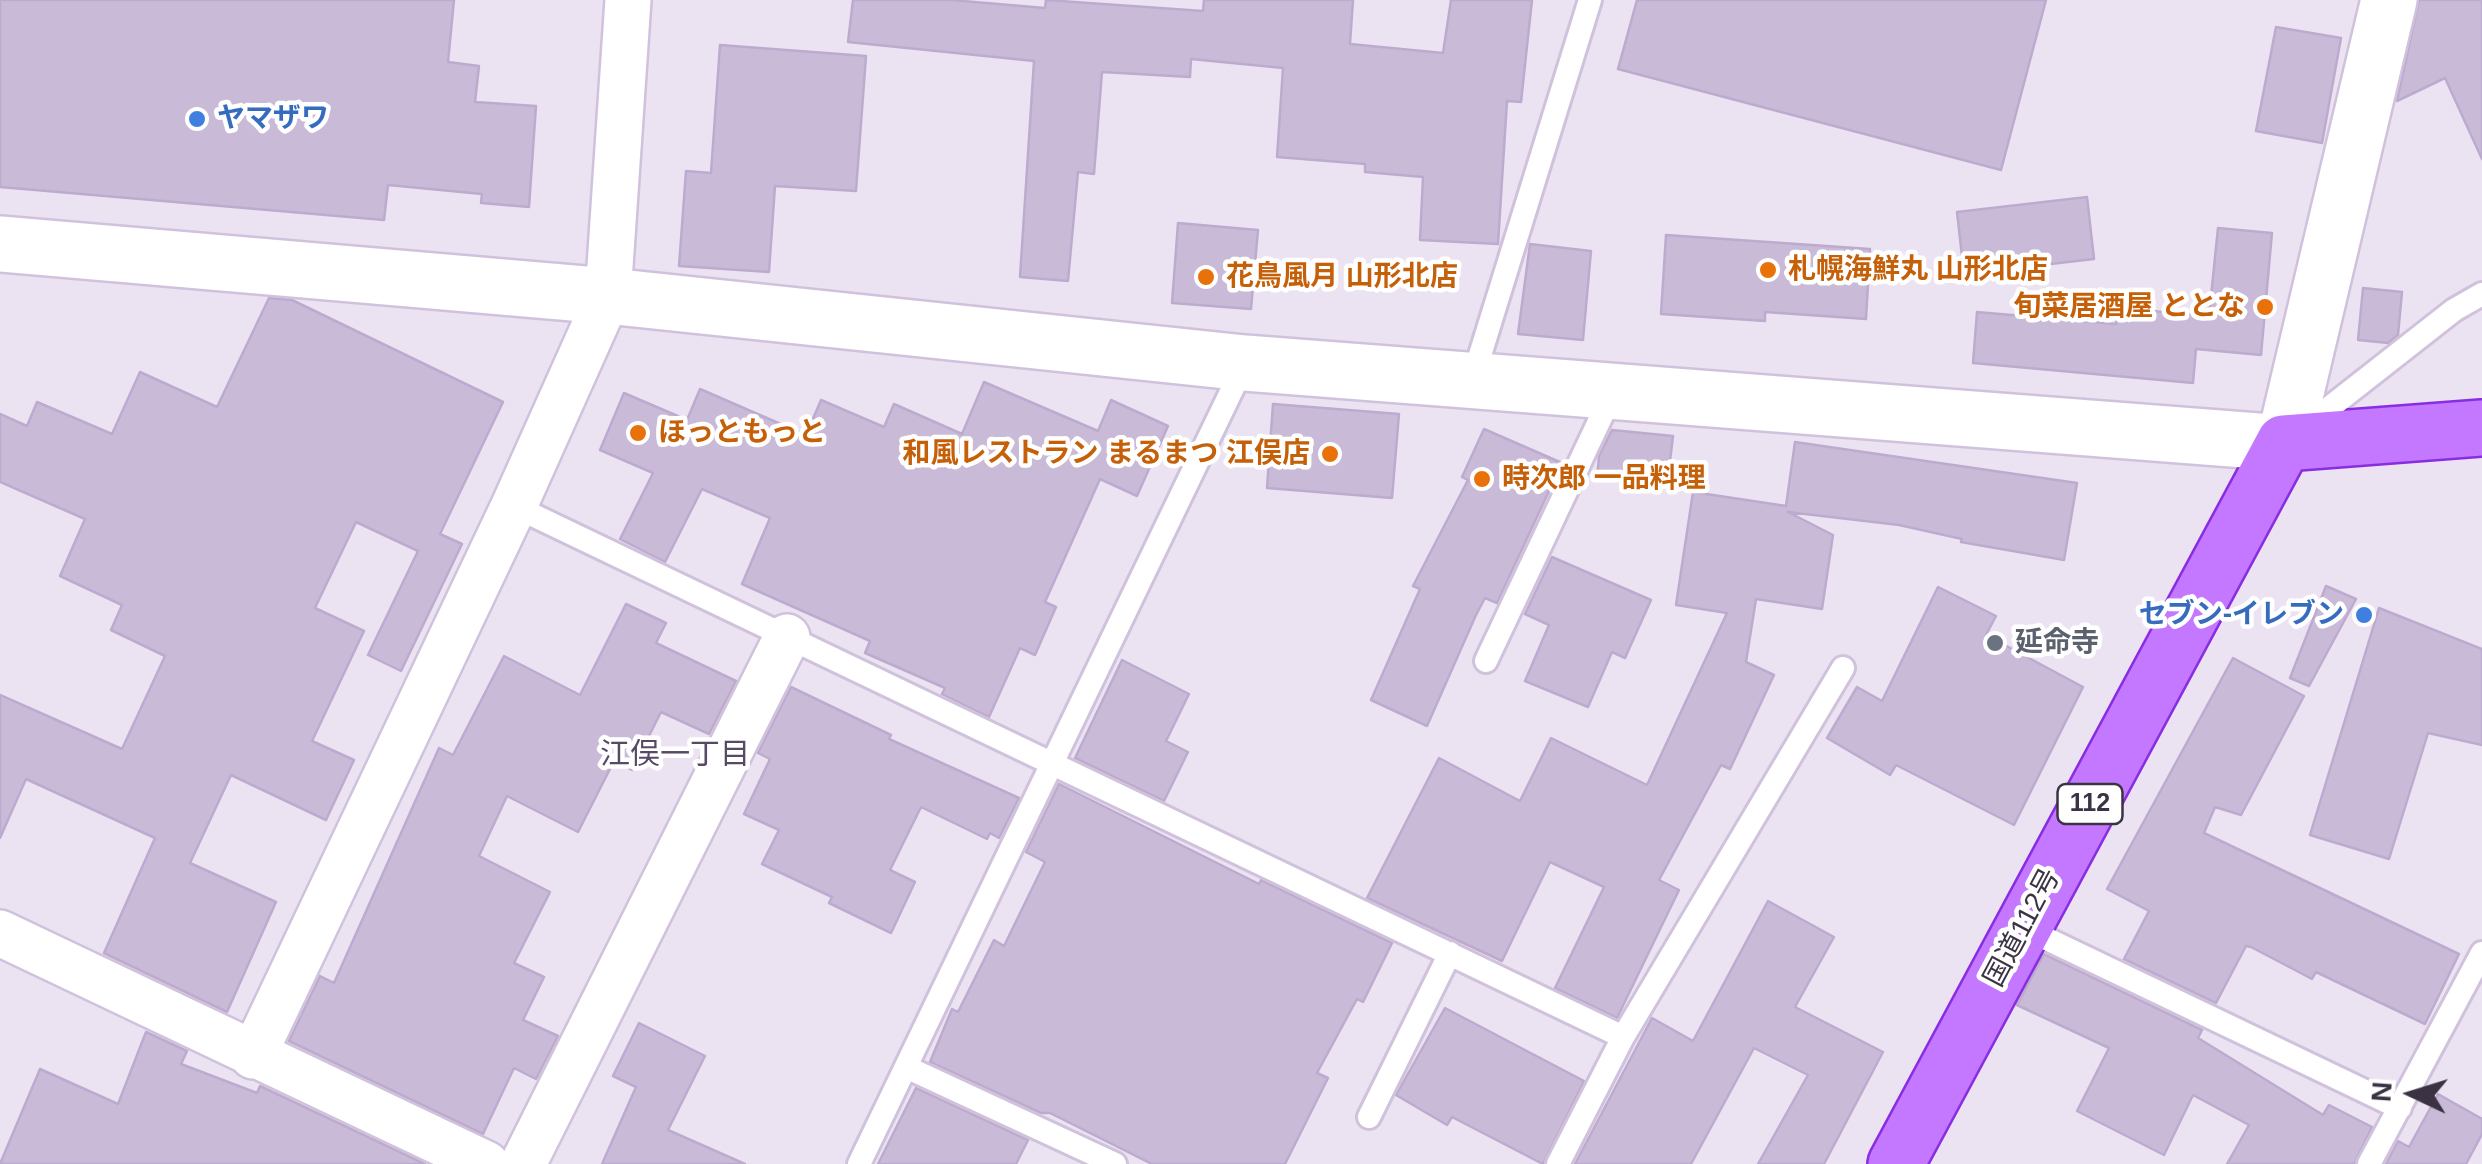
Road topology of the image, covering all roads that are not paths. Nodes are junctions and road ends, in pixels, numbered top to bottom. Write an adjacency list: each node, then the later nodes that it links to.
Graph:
1 (628, 0): 6 (street)
2 (1590, 0): 8 (lane)
3 (2389, 0): 11 (street)
4 (0, 244): 6 (street)
5 (2482, 294): 11 (lane)
6 (608, 296): 7 (street); 12 (street)
7 (1245, 363): 8 (street); 16 (lane)
8 (1472, 381): 9 (street)
9 (1612, 394): 11 (street); 14 (lane)
10 (2482, 428): 11 (highway)
11 (2284, 444): 17 (highway, 国道112号 / 112)
12 (514, 506): 13 (lane); 23 (street)
13 (787, 637): 16 (lane); 28 (street)
14 (1486, 661)
15 (1843, 668): 22 (lane)
16 (1052, 763): 19 (lane); 24 (lane)
17 (2024, 928): 25 (lane); 32 (highway, 国道112号 / 112)
18 (0, 933): 23 (street)
19 (1450, 953): 22 (lane); 26 (lane)
20 (2482, 953): 21 (lane)
21 (2472, 1001): 25 (lane)
22 (1624, 1036): 31 (lane)
23 (253, 1056): 27 (street)
24 (906, 1067): 29 (lane); 30 (lane)
25 (2400, 1108): 33 (lane)
26 (1369, 1117)
27 (486, 1164)
28 (523, 1164)
29 (859, 1164)
30 (1115, 1164)
31 (1558, 1164)
32 (1896, 1164)
33 (2369, 1164)

